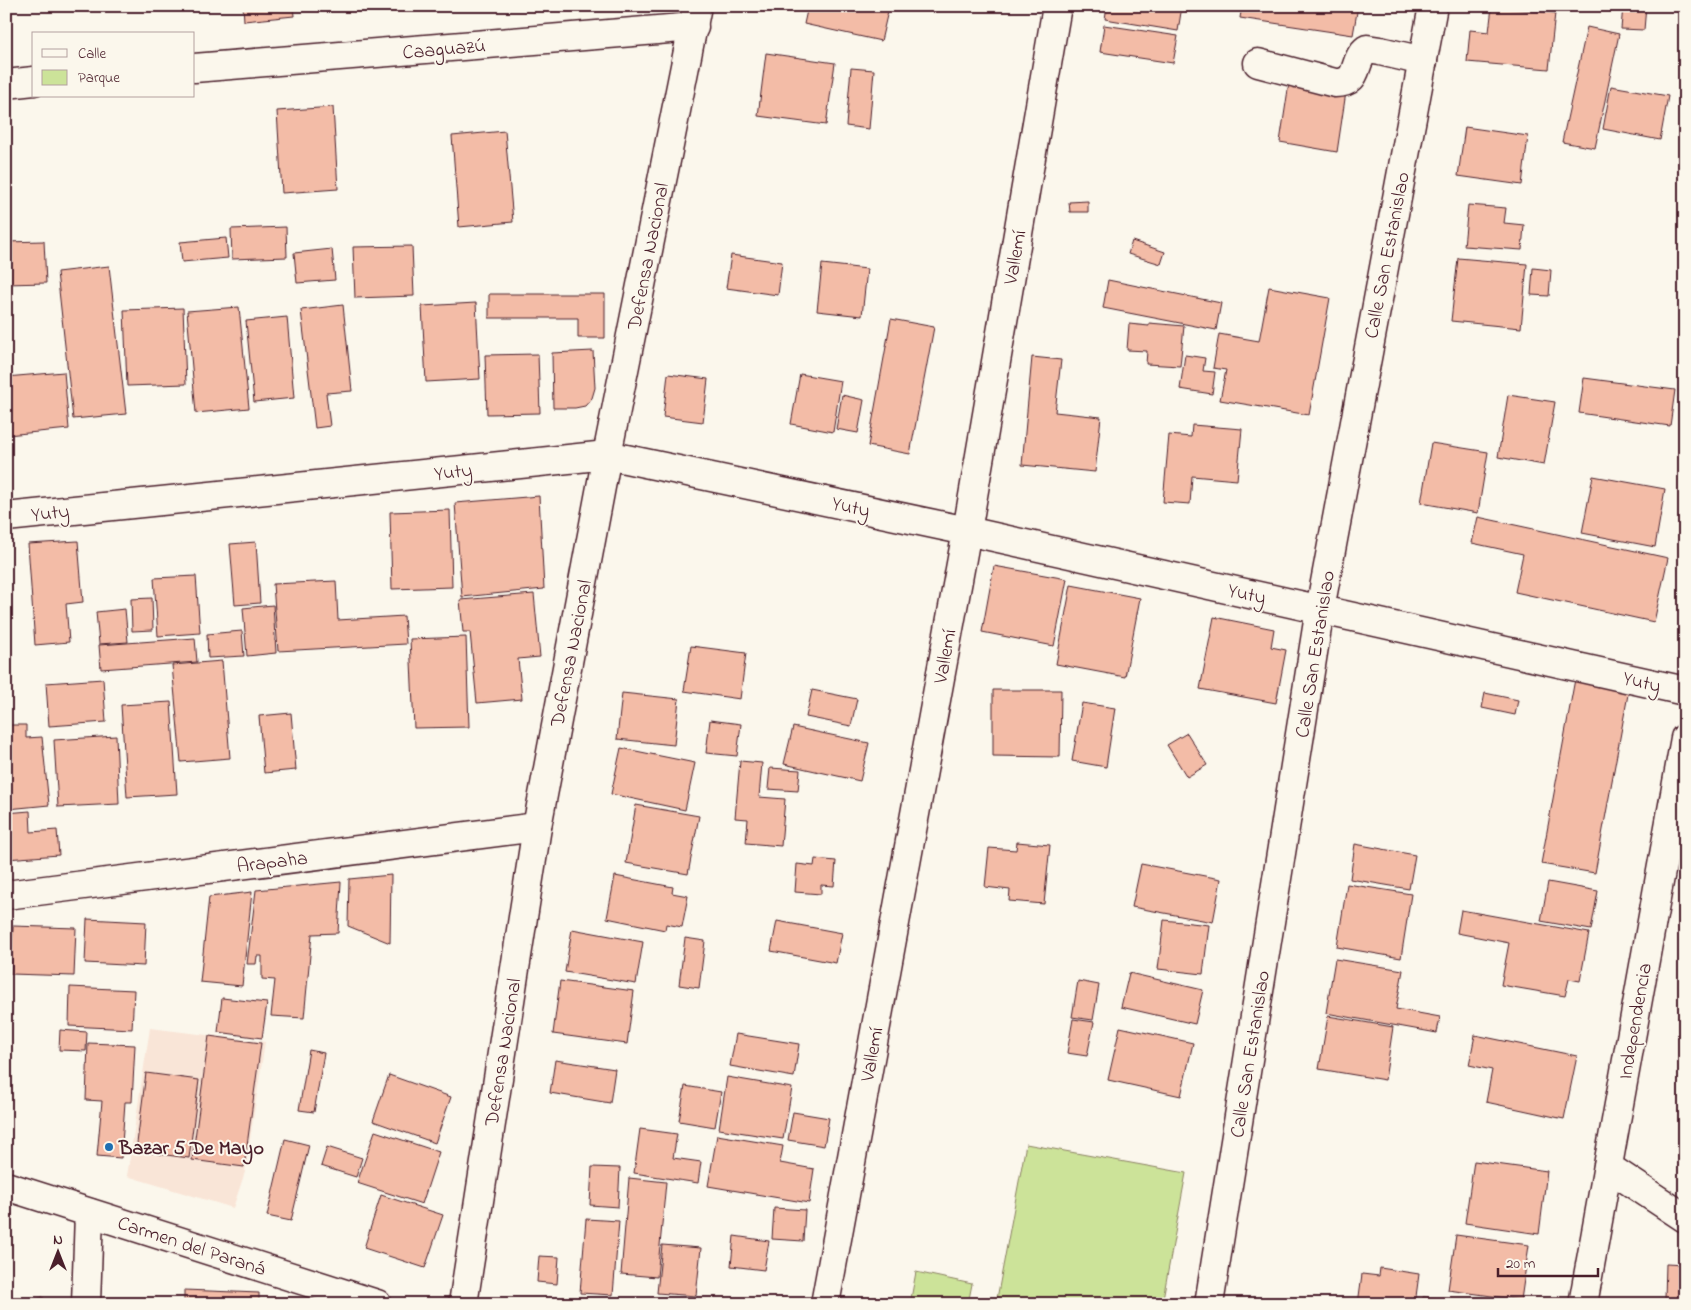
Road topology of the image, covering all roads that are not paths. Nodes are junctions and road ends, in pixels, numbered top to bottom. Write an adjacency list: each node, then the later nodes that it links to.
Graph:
1 (1057, 6): 11 (street, Vallemí)
2 (1433, 6): 4 (street, Calle San Estanislao)
3 (695, 17): 6 (street, Caaguazú); 9 (street, Defensa Nacional)
4 (1422, 61): 5 (street); 12 (street, Calle San Estanislao)
5 (1258, 63)
6 (195, 68)
7 (32, 81): 8 (street)
8 (6, 84)
9 (607, 455): 10 (street, Yuty); 11 (street, Yuty); 15 (street, Defensa Nacional)
10 (6, 517)
11 (967, 531): 12 (street, Yuty); 24 (street, Vallemí)
12 (1320, 609): 13 (street, Yuty); 25 (street, Calle San Estanislao)
13 (1685, 691)
14 (1685, 738): 17 (street, Independencia)
15 (537, 827): 16 (street, Arapaha); 23 (street, Defensa Nacional)
16 (6, 895)
17 (1608, 1167): 20 (street); 26 (street, Independencia)
18 (6, 1186): 19 (street, Carmen del Paraná)
19 (89, 1213): 21 (street); 22 (street, Carmen del Paraná)
20 (1685, 1218)
21 (86, 1304)
22 (377, 1304)
23 (463, 1304)
24 (825, 1304)
25 (1209, 1304)
26 (1583, 1304)

